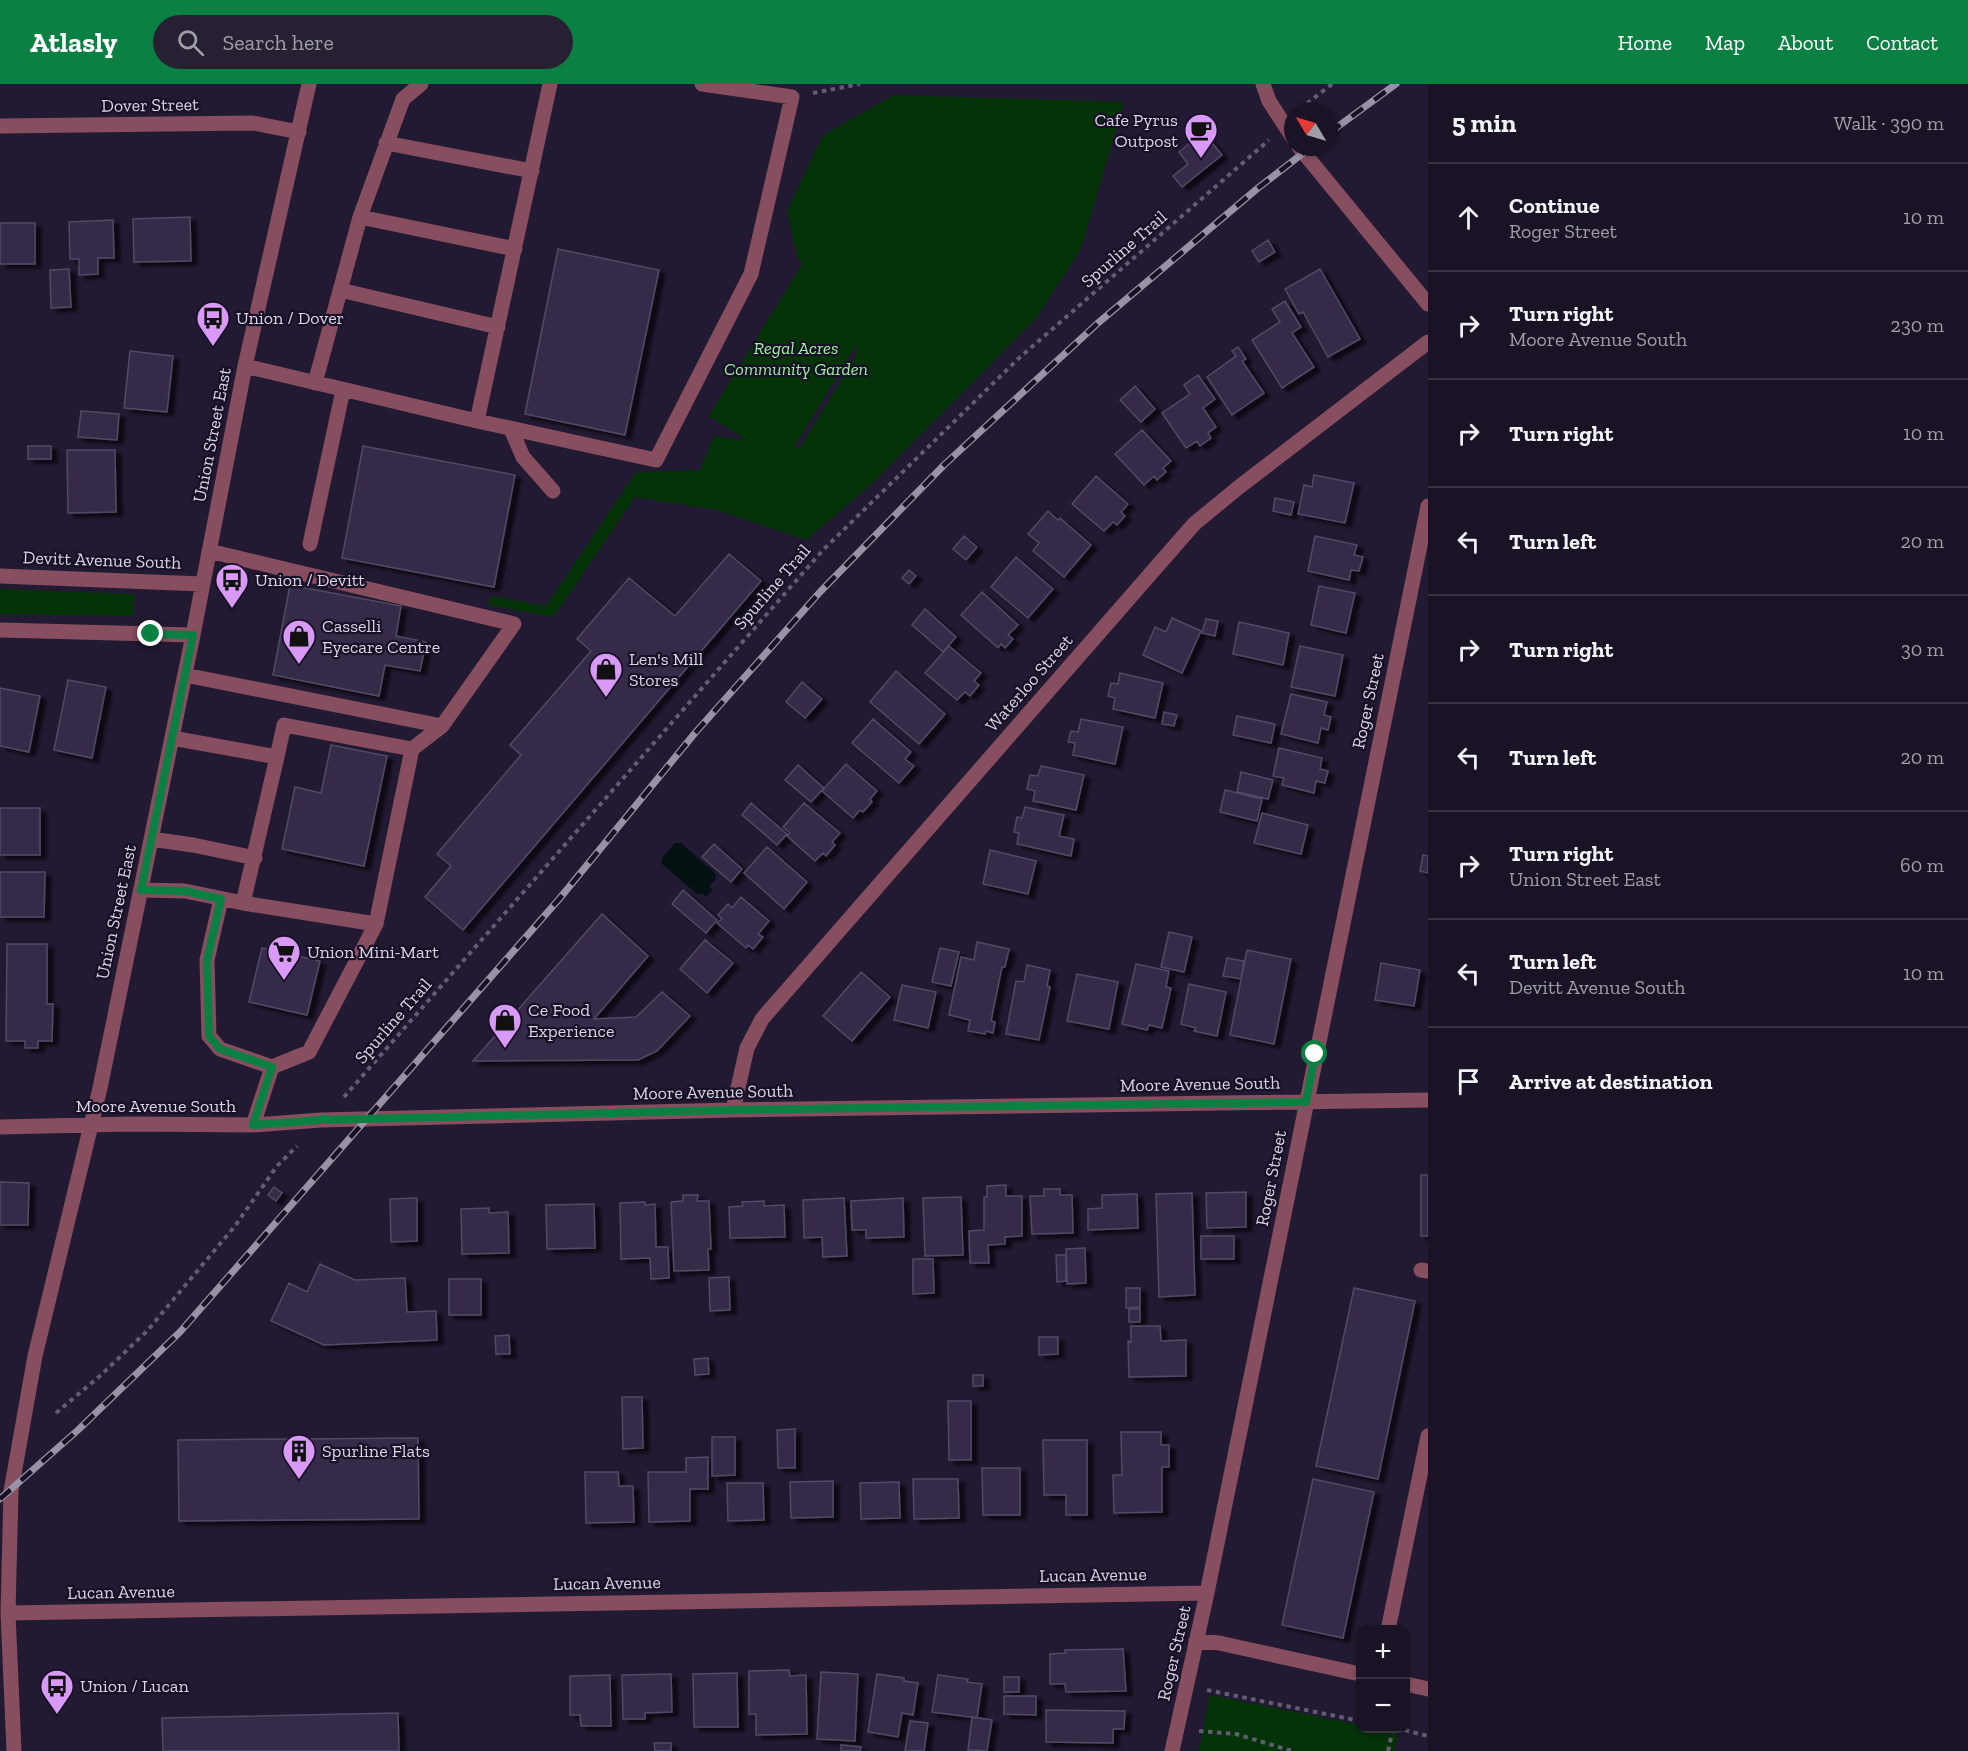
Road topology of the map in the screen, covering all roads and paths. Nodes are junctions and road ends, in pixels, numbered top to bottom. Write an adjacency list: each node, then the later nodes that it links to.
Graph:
1 (309, 84): 12 (street, Union Street East)
2 (421, 84): 13 (street)
3 (550, 84): 16 (street)
4 (702, 84): 8 (street)
5 (860, 84): 8 (path)
6 (1263, 84): 10 (street)
7 (1332, 84): 9 (path)
8 (792, 97): 27 (street)
9 (1309, 102)
10 (1284, 124)
11 (0, 126): 12 (street, Dover Street)
12 (299, 132): 23 (street, Union Street East)
13 (386, 142): 16 (street); 17 (street)
14 (1267, 143): 48 (path, Spurline Trail)
15 (1306, 156): 20 (street)
16 (532, 171): 18 (street)
17 (360, 217): 18 (street); 19 (street)
18 (515, 249): 21 (street)
19 (340, 290): 21 (street); 24 (street)
20 (1428, 304)
21 (498, 327): 26 (street)
22 (1428, 342): 51 (street, Waterloo Street)
23 (245, 366): 24 (street); 31 (street, Union Street East)
24 (315, 383): 25 (street)
25 (343, 390): 26 (street); 30 (street)
26 (477, 422): 27 (street)
27 (511, 429): 28 (street)
28 (553, 491)
29 (1428, 506): 50 (street, Roger Street)
30 (310, 544)
31 (209, 551): 33 (street, Union Street East); 37 (street)
32 (0, 576): 33 (street, Devitt Avenue South)
33 (203, 584): 35 (street, Union Street East)
34 (0, 630): 35 (street)
35 (193, 635): 36 (street, Union Street East)
36 (185, 675): 37 (street); 38 (street, Union Street East)
37 (442, 726): 39 (street)
38 (172, 738): 40 (street); 41 (street, Union Street East)
39 (412, 749): 40 (street); 46 (street)
40 (278, 757): 42 (street)
41 (151, 839): 42 (street); 43 (street, Union Street East)
42 (255, 858): 45 (street)
43 (141, 890): 44 (street); 52 (street, Union Street East)
44 (221, 899): 45 (street); 47 (street)
45 (243, 903): 46 (street)
46 (376, 924): 47 (street)
47 (272, 1067): 53 (street)
48 (345, 1096)
49 (1428, 1100): 50 (street, Moore Avenue South)
50 (1306, 1102): 51 (street, Moore Avenue South); 58 (street, Roger Street)
51 (733, 1110): 53 (street, Moore Avenue South)
52 (92, 1125): 53 (street, Moore Avenue South); 54 (street, Moore Avenue South); 59 (street, Union Street East)
53 (253, 1125)
54 (0, 1127)
55 (297, 1146): 56 (path)
56 (56, 1413)
57 (1428, 1436): 60 (street)
58 (1207, 1593): 59 (street, Lucan Avenue); 61 (street, Roger Street)
59 (8, 1613): 71 (street, Union Street East)
60 (1389, 1625)
61 (1197, 1641): 62 (street); 72 (street, Roger Street)
62 (1356, 1673)
63 (1410, 1685): 64 (street)
64 (1428, 1689)
65 (1207, 1690): 66 (path)
66 (1356, 1720)
67 (1198, 1731): 73 (path)
68 (1410, 1732): 70 (path)
69 (1393, 1733): 74 (path)
70 (1428, 1736)
71 (14, 1751)
72 (1172, 1751)
73 (1292, 1751)
74 (1388, 1751)

